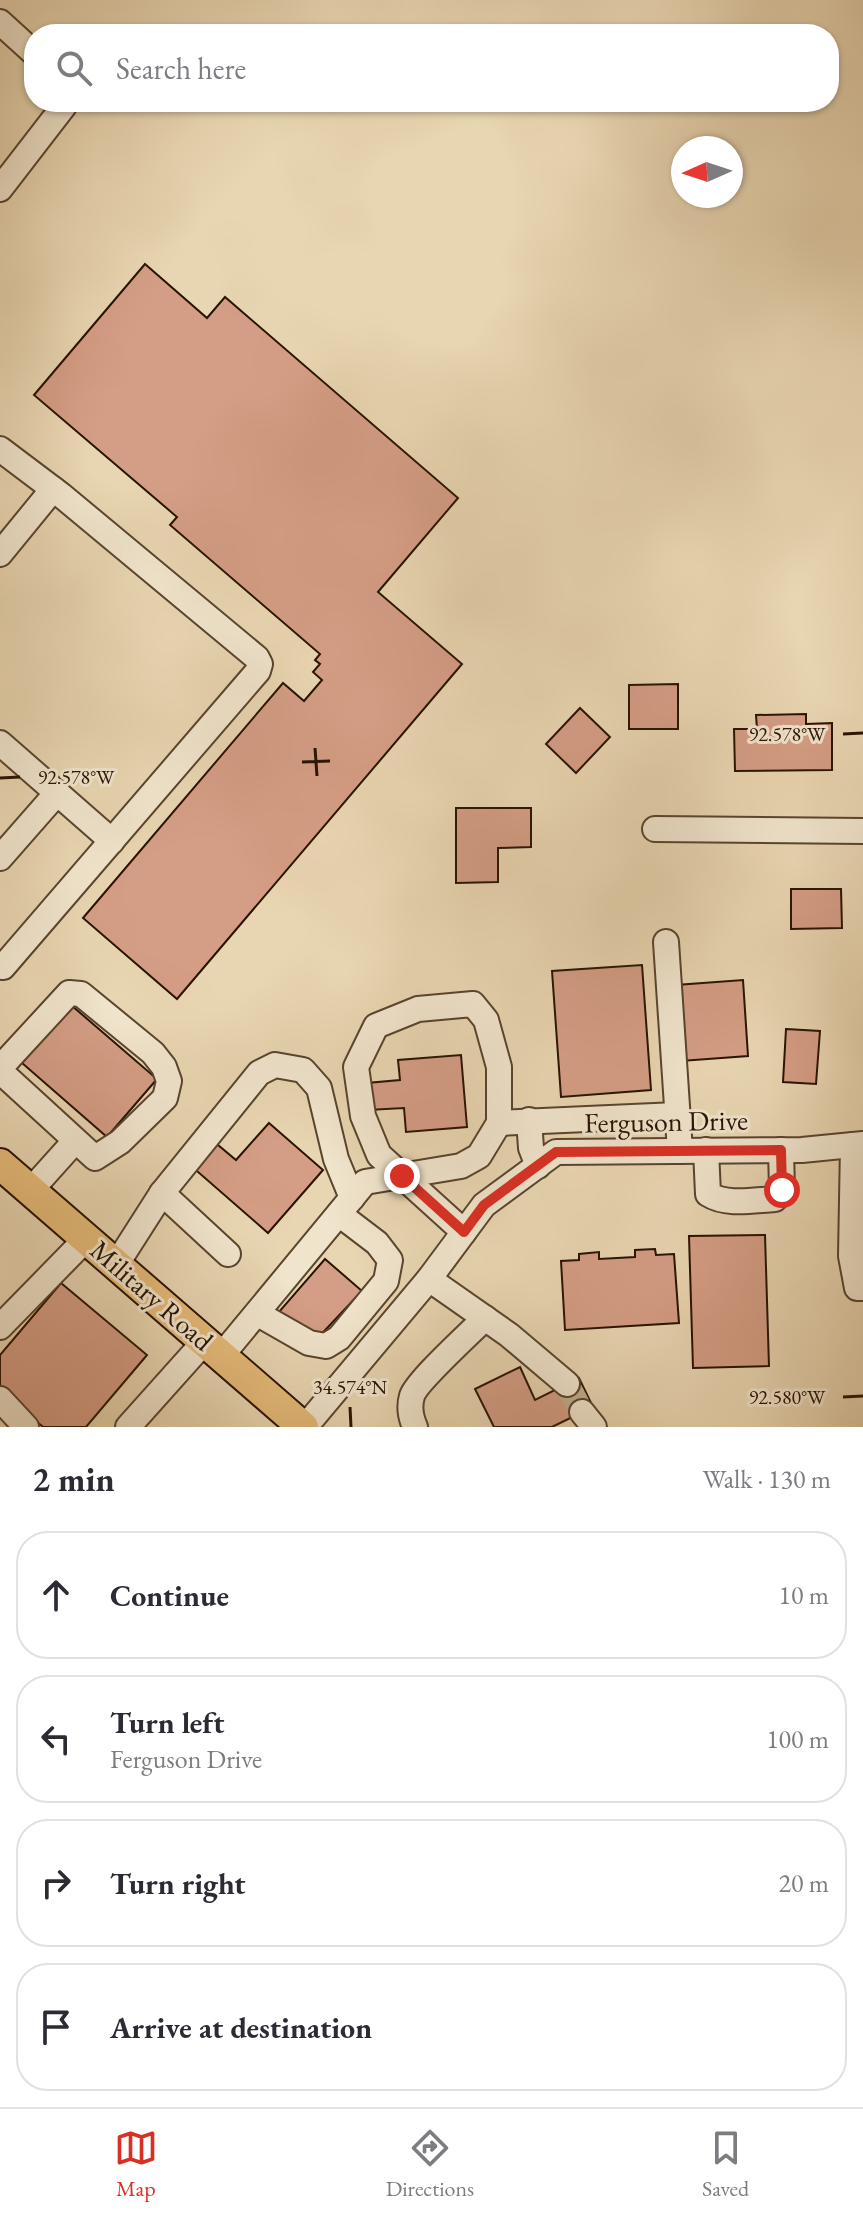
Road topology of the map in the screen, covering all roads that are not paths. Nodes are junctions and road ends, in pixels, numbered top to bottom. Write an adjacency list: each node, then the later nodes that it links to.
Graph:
1 (0, 22): 2 (street)
2 (24, 44)
3 (59, 112): 4 (street)
4 (0, 189)
5 (0, 449): 6 (street)
6 (53, 489): 7 (street); 12 (street)
7 (0, 554)
8 (0, 743): 9 (street)
9 (57, 793): 12 (street); 13 (street)
10 (655, 829): 11 (street)
11 (863, 831)
12 (112, 841): 15 (street)
13 (0, 858)
14 (666, 942): 17 (street)
15 (0, 964)
16 (0, 1069): 20 (street); 20 (street)
17 (677, 1115): 18 (street); 24 (street)
18 (529, 1120): 19 (street); 25 (street)
19 (499, 1123): 26 (street); 26 (street)
20 (75, 1141): 27 (street)
21 (858, 1145): 23 (street, Ferguson Drive); 35 (street)
22 (706, 1150): 23 (street, Ferguson Drive); 23 (street); 24 (street, Ferguson Drive)
23 (781, 1150)
24 (680, 1151): 25 (street, Ferguson Drive)
25 (538, 1166): 30 (street, Ferguson Drive)
26 (402, 1176): 29 (street); 30 (street)
27 (11, 1178): 31 (main road, Military Road)
28 (162, 1193): 29 (street); 32 (street); 33 (street)
29 (346, 1206): 36 (street); 36 (street)
30 (464, 1232): 34 (street, Ferguson Drive)
31 (86, 1239): 33 (main road, Military Road); 38 (street)
32 (228, 1254)
33 (116, 1265): 39 (main road, Military Road)
34 (429, 1279): 37 (street); 44 (street, Ferguson Drive)
35 (863, 1288)
36 (258, 1314): 39 (street)
37 (485, 1318): 40 (street); 45 (street)
38 (0, 1327)
39 (214, 1348): 43 (street); 44 (main road, Military Road)
40 (567, 1384)
41 (0, 1399): 42 (street)
42 (26, 1427)
43 (128, 1427)
44 (304, 1427)
45 (415, 1427)

